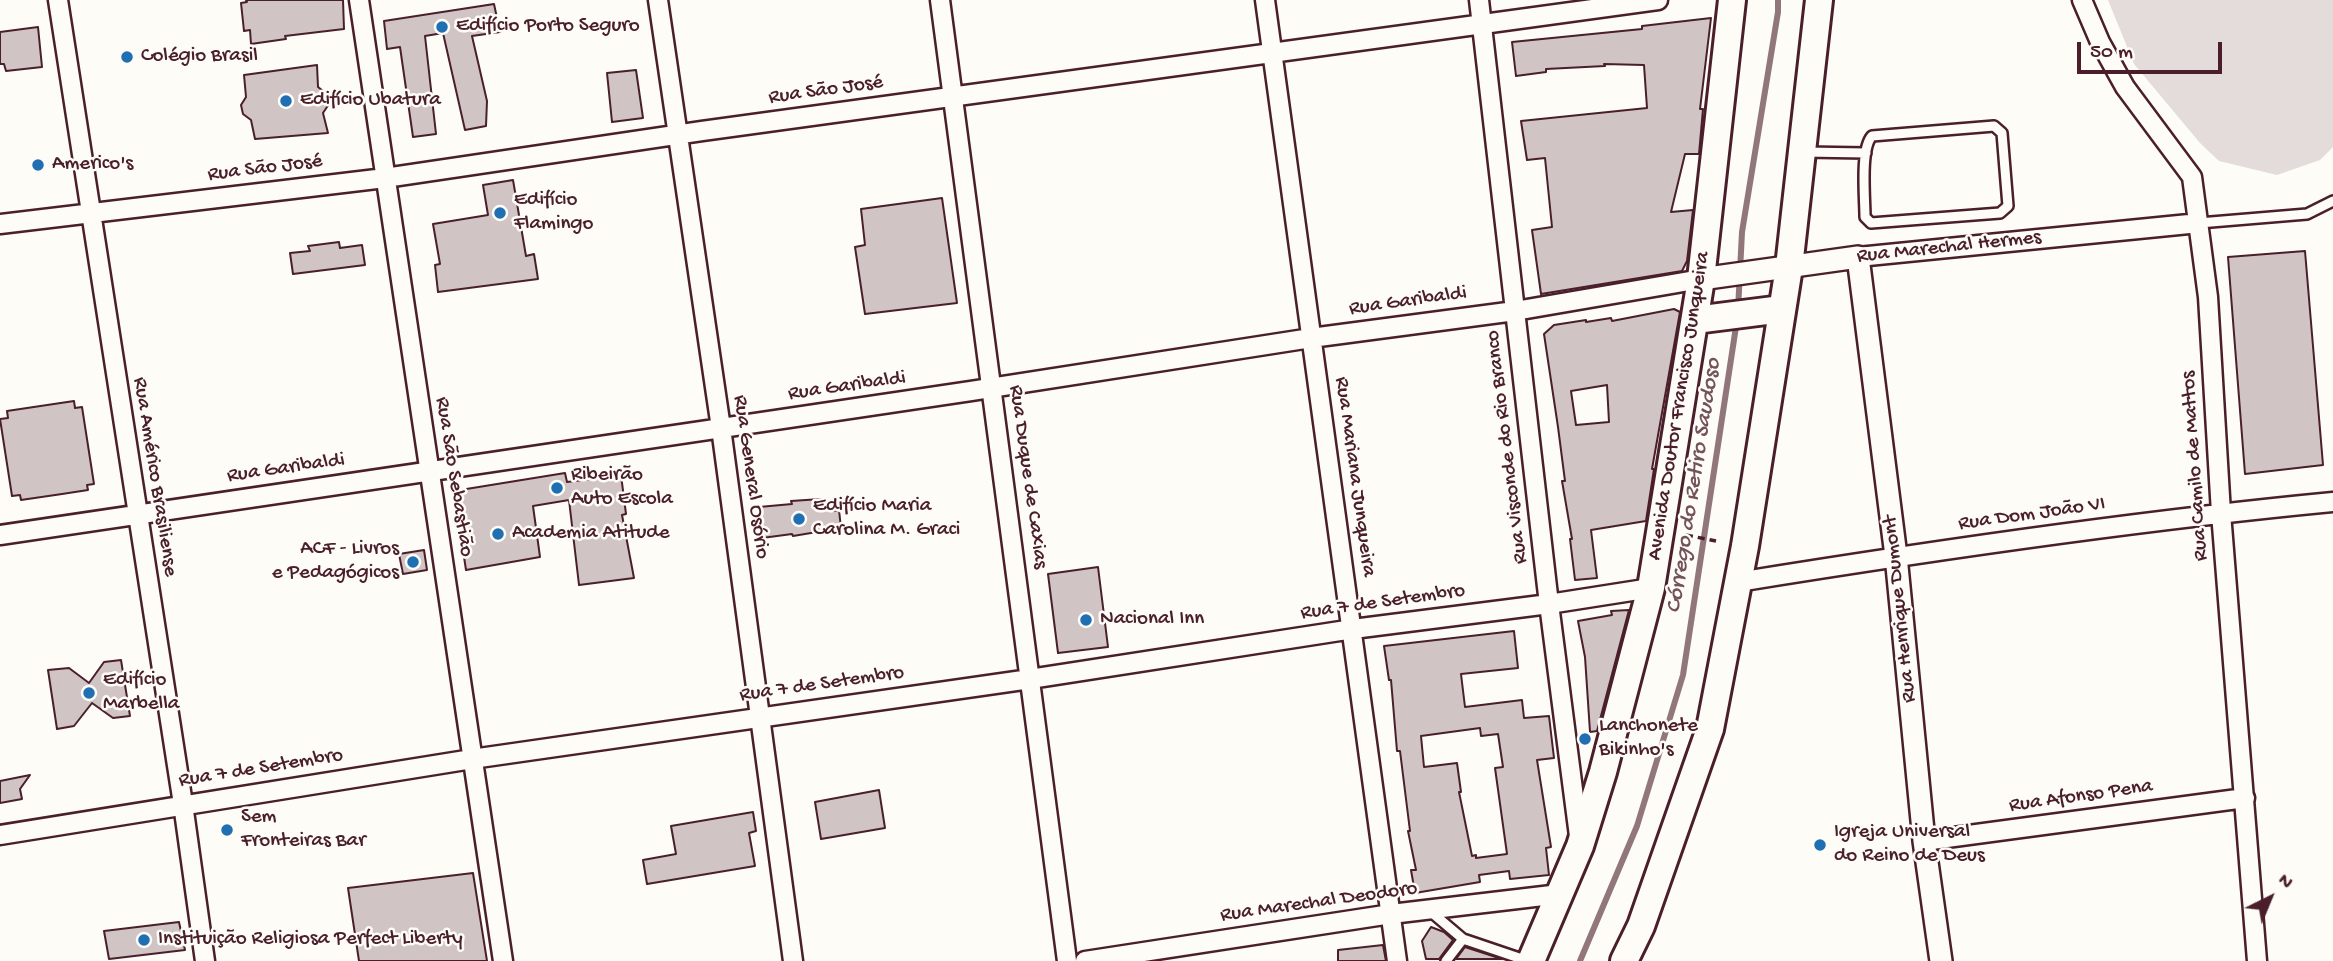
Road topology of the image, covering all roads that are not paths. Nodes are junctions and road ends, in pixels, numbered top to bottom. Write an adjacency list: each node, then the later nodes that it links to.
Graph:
1 (58, 0): 19 (street, Rua Américo Brasiliense)
2 (359, 0): 17 (street, Rua São Sebastião)
3 (658, 0): 14 (street, Rua General Osório)
4 (940, 0): 13 (street, Rua Duque de Caxias)
5 (1265, 0): 12 (street, Rua Mariana Junqueira)
6 (1479, 0): 11 (street, Rua Visconde do Rio Branco)
7 (1658, 0): 11 (street, Rua São José)
8 (1732, 0): 24 (main road, Avenida Doutor Francisco Junqueira)
9 (1819, 0): 15 (main road)
10 (2082, 0): 21 (street, Rua Camilo de Mattos)
11 (1482, 23): 12 (street, Rua São José); 26 (street, Rua Visconde do Rio Branco)
12 (1272, 54): 13 (street, Rua São José); 28 (street, Rua Mariana Junqueira)
13 (953, 96): 14 (street, Rua São José); 29 (street, Rua Duque de Caxias)
14 (678, 135): 17 (street, Rua São José); 30 (street, Rua General Osório)
15 (1802, 152): 16 (lane); 23 (main road)
16 (1866, 153): 16 (lane)
17 (385, 178): 19 (street, Rua São José); 31 (street, Rua São Sebastião)
18 (2333, 201): 21 (lane)
19 (90, 212): 20 (street, Rua São José); 33 (street, Rua Américo Brasiliense)
20 (0, 223)
21 (2199, 223): 22 (street, Rua Marechal Hermes); 34 (street, Rua Camilo de Mattos)
22 (1858, 257): 23 (street, Rua Marechal Hermes); 36 (street, Rua Henrique Dumont)
23 (1778, 268): 24 (street, Rua Marechal Hermes); 25 (main road)
24 (1712, 278): 26 (street, Rua Garibaldi); 27 (main road, Avenida Doutor Francisco Junqueira)
25 (1773, 310): 27 (main road); 37 (main road)
26 (1515, 311): 28 (street, Rua Garibaldi); 39 (street, Rua Visconde do Rio Branco)
27 (1695, 320): 38 (main road, Avenida Doutor Francisco Junqueira)
28 (1311, 338): 29 (street, Rua Garibaldi); 40 (street, Rua Mariana Junqueira)
29 (992, 388): 30 (street, Rua Garibaldi); 41 (street, Rua Duque de Caxias)
30 (721, 428): 31 (street, Rua Garibaldi); 42 (street, Rua General Osório)
31 (429, 471): 33 (street, Rua Garibaldi); 43 (street, Rua São Sebastião)
32 (2333, 502): 34 (street, Rua Dom João VI)
33 (137, 513): 35 (street, Rua Garibaldi); 45 (street, Rua Américo Brasiliense)
34 (2221, 513): 36 (street, Rua Dom João VI); 44 (street, Rua Camilo de Mattos)
35 (0, 535)
36 (1896, 556): 37 (street, Rua Dom João VI); 47 (street, Rua Henrique Dumont)
37 (1738, 582): 61 (main road)
38 (1651, 588): 39 (street, Rua 7 de Setembro); 48 (main road, Avenida Doutor Francisco Junqueira)
39 (1549, 604): 40 (street, Rua 7 de Setembro); 48 (street, Rua Visconde do Rio Branco)
40 (1353, 629): 41 (street, Rua 7 de Setembro); 51 (street, Rua Mariana Junqueira)
41 (1030, 679): 42 (street, Rua 7 de Setembro); 56 (street, Rua Duque de Caxias)
42 (760, 717): 43 (street, Rua 7 de Setembro); 55 (street, Rua General Osório)
43 (472, 759): 45 (street, Rua 7 de Setembro); 54 (street, Rua São Sebastião)
44 (2245, 798): 47 (street, Rua Afonso Pena); 64 (street, Rua Camilo de Mattos)
45 (183, 804): 46 (street, Rua 7 de Setembro); 53 (street, Rua Américo Brasiliense)
46 (0, 835)
47 (1924, 841): 62 (street, Rua Henrique Dumont)
48 (1580, 846): 49 (main road, Avenida Doutor Francisco Junqueira)
49 (1560, 894): 50 (street, Rua Marechal Deodoro); 60 (main road, Avenida Doutor Francisco Junqueira)
50 (1429, 910): 51 (street, Rua Marechal Deodoro); 52 (lane)
51 (1391, 914): 57 (street, Rua Marechal Deodoro); 58 (street, Rua Mariana Junqueira)
52 (1463, 939): 59 (lane); 60 (lane)
53 (205, 961)
54 (503, 961)
55 (793, 961)
56 (1067, 961)
57 (1085, 961)
58 (1397, 961)
59 (1446, 961)
60 (1531, 961)
61 (1624, 961)
62 (1941, 961)
63 (2251, 961): 64 (street)
64 (2257, 961)

